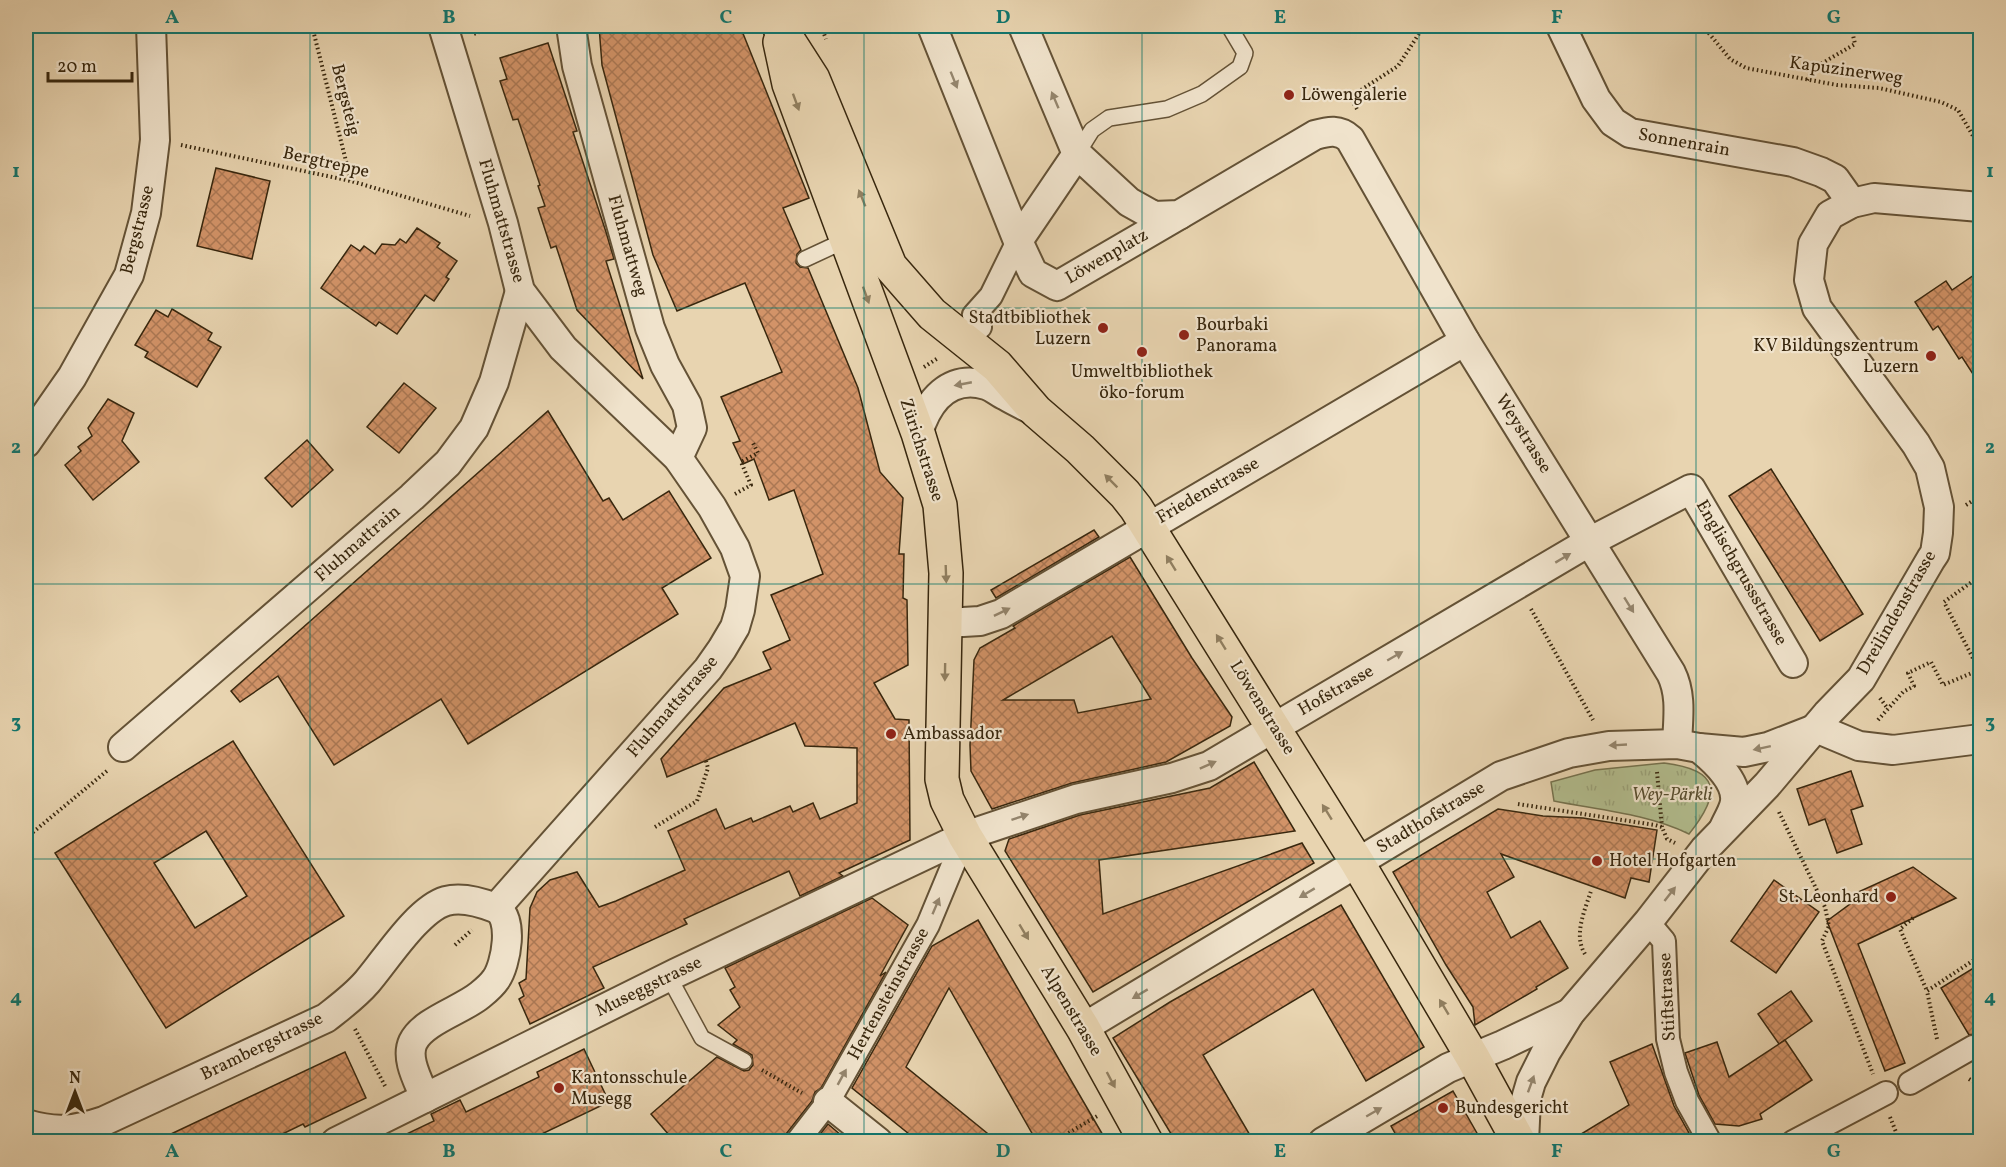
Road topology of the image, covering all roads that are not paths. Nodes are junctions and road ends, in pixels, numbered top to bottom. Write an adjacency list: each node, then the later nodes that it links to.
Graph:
1 (151, 26): 24 (street, Bergstrasse)
2 (443, 26): 18 (street, Fluhmattstrasse)
3 (571, 26): 25 (street, Fluhmattweg)
4 (778, 26): 15 (main road, Zürichstrasse, one-way to 15); 17 (main road, Zürichstrasse, one-way to 4)
5 (932, 26): 14 (street, Löwenplatz, one-way to 14)
6 (1023, 26): 10 (street, one-way to 6)
7 (1229, 26): 10 (lane)
8 (1561, 26): 11 (street, Sonnenrain)
9 (1351, 123): 13 (street, Löwenplatz); 21 (street, Weystrasse)
10 (1077, 154): 13 (street, Löwenplatz); 14 (street)
11 (1852, 203): 12 (street, Dreilindenstrasse); 31 (street, Dreilindenstrasse)
12 (1980, 207)
13 (1179, 215): 14 (street, Löwenplatz)
14 (1018, 241): 19 (street)
15 (859, 245): 16 (lane); 17 (lane); 23 (main road, Zürichstrasse, one-way to 23)
16 (805, 259)
17 (907, 286): 20 (main road, Zürichstrasse)
18 (520, 291): 25 (street, Fluhmattstrasse); 34 (street, Fluhmattrain)
19 (980, 327)
20 (945, 337): 22 (main road, Löwenstrasse)
21 (1466, 341): 26 (street, Friedenstrasse); 27 (street, Weystrasse)
22 (1036, 411): 23 (street, one-way to 23); 26 (main road, Löwenstrasse, one-way to 22)
23 (918, 433): 28 (main road, Zürichstrasse, one-way to 28)
24 (26, 443)
25 (678, 458): 39 (street, Fluhmattstrasse)
26 (1148, 526): 28 (street, Friedenstrasse, one-way to 26); 30 (main road, Löwenstrasse, one-way to 26)
27 (1589, 542): 29 (street, Englischgrussstrasse); 30 (street, Hofstrasse, one-way to 27); 33 (street, Weystrasse, one-way to 33)
28 (946, 623): 36 (main road, Zürichstrasse, one-way to 36)
29 (1793, 663)
30 (1274, 727): 36 (street, Hofstrasse, one-way to 30); 37 (main road, Löwenstrasse, one-way to 30)
31 (1816, 728): 32 (street); 33 (street, Stadthofstrasse, one-way to 33); 35 (street, Dreilindenstrasse)
32 (1980, 739)
33 (1688, 746): 35 (street, Dreilindenstrasse); 37 (street, Stadthofstrasse, one-way to 37)
34 (123, 747)
35 (1722, 832): 40 (street, Dreilindenstrasse, one-way to 35)
36 (965, 836): 38 (main road, Zürichstrasse); 41 (street, Museggstrasse); 50 (street, Hertensteinstrasse, one-way to 36)
37 (1357, 862): 43 (street, Stadthofstrasse, one-way to 43); 45 (main road, Löwenstrasse, one-way to 37)
38 (994, 882): 43 (main road, Alpenstrasse, one-way to 43)
39 (496, 908): 49 (street); 51 (street, Brambergstrasse)
40 (1648, 922): 42 (street, Dreilindenstrasse); 59 (street, Stiftstrasse)
41 (669, 977): 46 (lane); 49 (street, Museggstrasse)
42 (1570, 1013): 45 (street, Dreilindenstrasse); 58 (street, Dreilindenstrasse, one-way to 42)
43 (1083, 1028): 55 (main road, Alpenstrasse, one-way to 55)
44 (1972, 1047): 47 (street)
45 (1473, 1058): 56 (street, Dreilindenstrasse, one-way to 45); 57 (main road, Löwenstrasse)
46 (744, 1060)
47 (1910, 1083)
48 (1884, 1094): 60 (street)
49 (425, 1098): 52 (street, Museggstrasse)
50 (817, 1098): 53 (street, Hertensteinstrasse); 54 (street)
51 (26, 1124)
52 (336, 1142)
53 (797, 1142)
54 (878, 1142)
55 (1146, 1142)
56 (1323, 1142)
57 (1519, 1142)
58 (1524, 1142)
59 (1710, 1142)
60 (1793, 1142)

